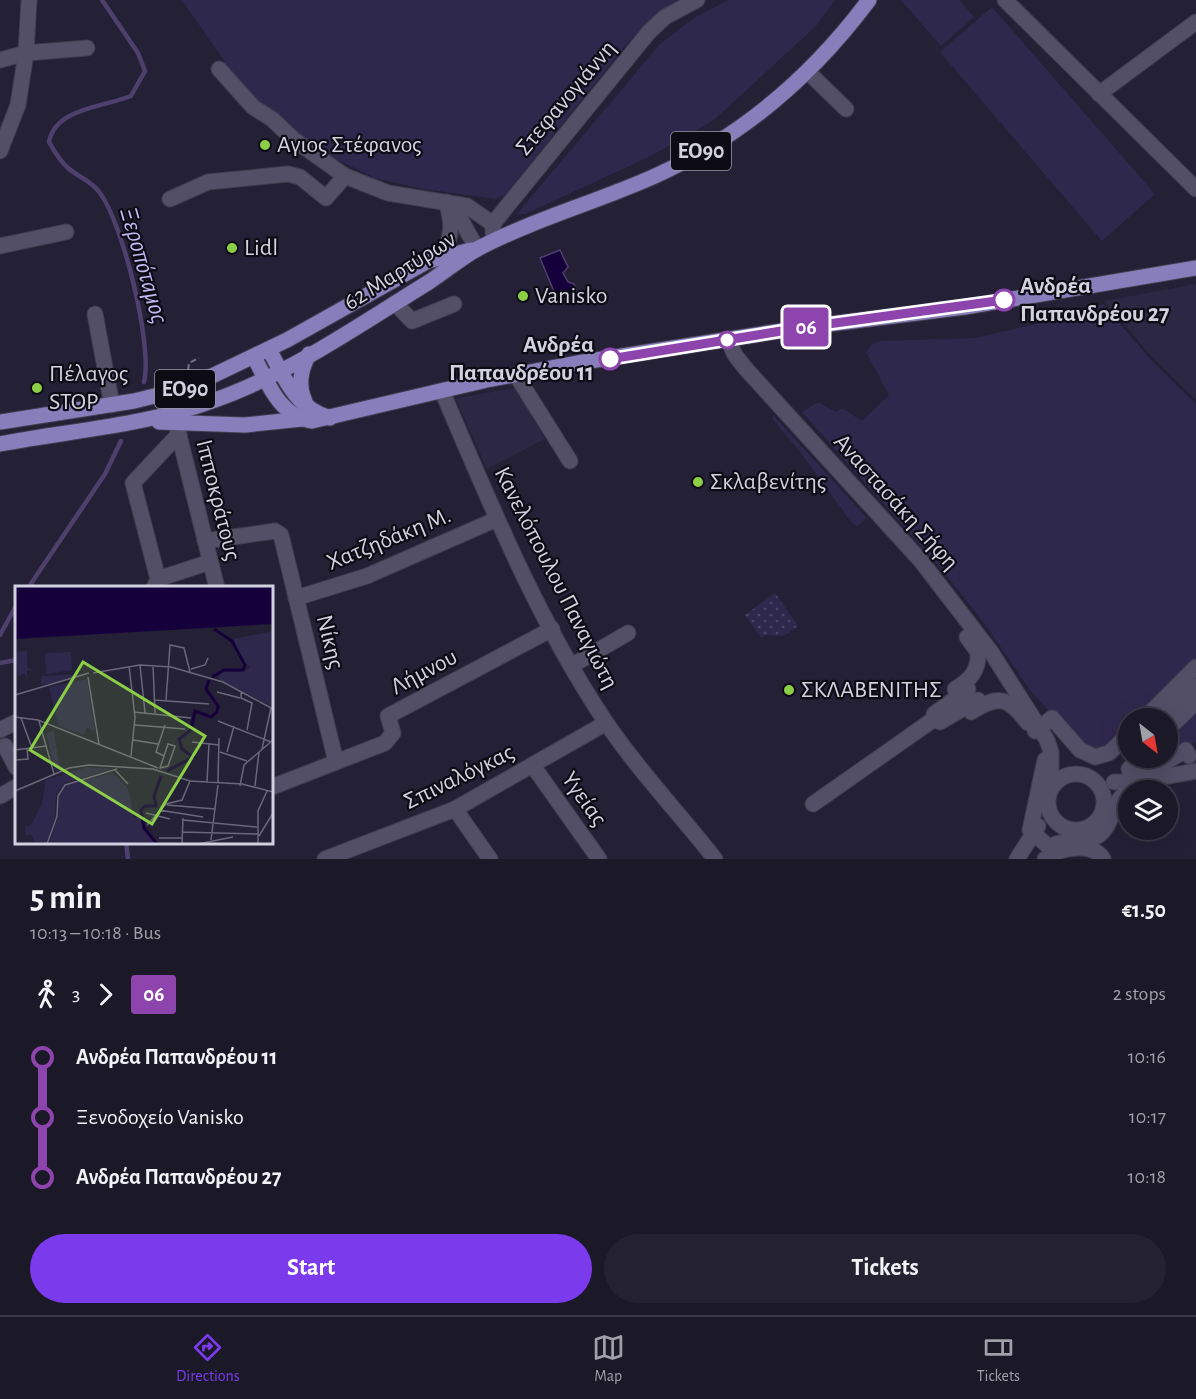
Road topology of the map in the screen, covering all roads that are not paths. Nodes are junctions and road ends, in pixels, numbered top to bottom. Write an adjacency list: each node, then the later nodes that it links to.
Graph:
1 (29, 0): 7 (street)
2 (697, 0): 19 (street, Στεφανογιάννη)
3 (869, 0): 10 (main road, ΕΟ90)
4 (1005, 0): 11 (street)
5 (1193, 28): 11 (street)
6 (87, 48): 7 (street)
7 (26, 53): 8 (street); 13 (street)
8 (0, 60)
9 (219, 69): 15 (street)
10 (808, 72): 12 (street); 21 (main road, ΕΟ90)
11 (1099, 94): 16 (street)
12 (846, 109)
13 (5, 126): 14 (street)
14 (0, 152)
15 (345, 176): 17 (street); 18 (street)
16 (1196, 189)
17 (170, 199)
18 (446, 202): 19 (street); 23 (street); 24 (street)
19 (493, 224): 21 (street)
20 (66, 232): 22 (street)
21 (492, 242): 23 (main road, ΕΟ90)
22 (0, 246)
23 (477, 249): 24 (main road, 62 Μαρτύρων / ΕΟ90); 26 (main road, 62 Μαρτύρων / ΕΟ90)
24 (440, 257): 30 (main road, 62 Μαρτύρων / ΕΟ90)
25 (1196, 268): 29 (main road)
26 (395, 303): 27 (street); 31 (main road, 62 Μαρτύρων / ΕΟ90)
27 (454, 304)
28 (95, 314): 37 (street)
29 (728, 340): 34 (main road); 53 (street, Αναστασάκη Σήφη)
30 (269, 349): 32 (main road, 62 Μαρτύρων / ΕΟ90); 33 (main road)
31 (309, 354): 33 (main road, 62 Μαρτύρων / ΕΟ90); 38 (main road)
32 (254, 357): 35 (main road); 37 (main road, 62 Μαρτύρων / ΕΟ90)
33 (280, 369): 35 (main road, 62 Μαρτύρων / ΕΟ90); 38 (main road)
34 (516, 375): 36 (main road); 43 (street)
35 (264, 377): 38 (main road); 40 (main road, 62 Μαρτύρων / ΕΟ90)
36 (442, 391): 38 (main road); 44 (street, Κανελόπουλου Παναγιώτη)
37 (112, 405): 39 (main road, 62 Μαρτύρων / ΕΟ90)
38 (306, 414): 41 (main road)
39 (0, 422)
40 (147, 422): 41 (main road); 42 (main road, 62 Μαρτύρων / ΕΟ90)
41 (178, 429): 45 (street, Ιπποκράτους); 48 (street)
42 (0, 444)
43 (570, 461)
44 (497, 519): 50 (street, Χατζηδάκη Μ.); 51 (street, Κανελόπουλου Παναγιώτη)
45 (205, 541): 47 (street, Ιπποκράτους); 50 (street, Νίκης)
46 (904, 555): 57 (street)
47 (210, 562): 48 (street); 49 (street, Ιπποκράτους)
48 (156, 583)
49 (216, 586)
50 (296, 598): 74 (street, Νίκης)
51 (552, 629): 54 (street, Κανελόπουλου Παναγιώτη); 74 (street, Λήμνου)
52 (628, 633): 54 (street)
53 (988, 649): 58 (street, Αναστασάκη Σήφη); 63 (street)
54 (571, 666): 66 (street, Κανελόπουλου Παναγιώτη)
55 (1196, 668): 60 (street)
56 (1196, 686): 61 (street)
57 (955, 689)
58 (1020, 695): 63 (street); 67 (street, Αναστασάκη Σήφη)
59 (1196, 702): 64 (street)
60 (1155, 708)
61 (1173, 708)
62 (971, 712): 67 (street)
63 (937, 718): 88 (street)
64 (1178, 719)
65 (15, 722): 68 (street)
66 (606, 723): 76 (street, Σπιναλόγκας); 98 (street, Κανελόπουλου Παναγιώτη)
67 (1041, 727): 69 (street); 81 (street); 85 (street); 93 (street)
68 (0, 730)
69 (1118, 744)
70 (5, 746): 75 (street)
71 (1192, 753): 72 (street); 80 (street)
72 (1178, 755)
73 (1118, 759): 81 (street)
74 (336, 762): 83 (street, Λήμνου)
75 (15, 765)
76 (533, 766): 91 (street, Σπιναλόγκας); 97 (street, Υγείας)
77 (1121, 768): 82 (street)
78 (1130, 768): 79 (street)
79 (1154, 768)
80 (1185, 773): 82 (street)
81 (1087, 775): 85 (street); 90 (street)
82 (1114, 782): 90 (street)
83 (273, 787)
84 (15, 788): 86 (street)
85 (1051, 788): 89 (street)
86 (0, 796)
87 (1118, 803): 93 (street)
88 (813, 804)
89 (1047, 804): 92 (street); 93 (street)
90 (1104, 808): 92 (street)
91 (455, 809): 95 (street, Σπιναλόγκας); 96 (street)
92 (1076, 831): 93 (street)
93 (1041, 845): 94 (street); 99 (street); 100 (street)
94 (1078, 854): 101 (street)
95 (325, 859)
96 (490, 859)
97 (599, 859)
98 (715, 859)
99 (1017, 859)
100 (1025, 859)
101 (1103, 859)

